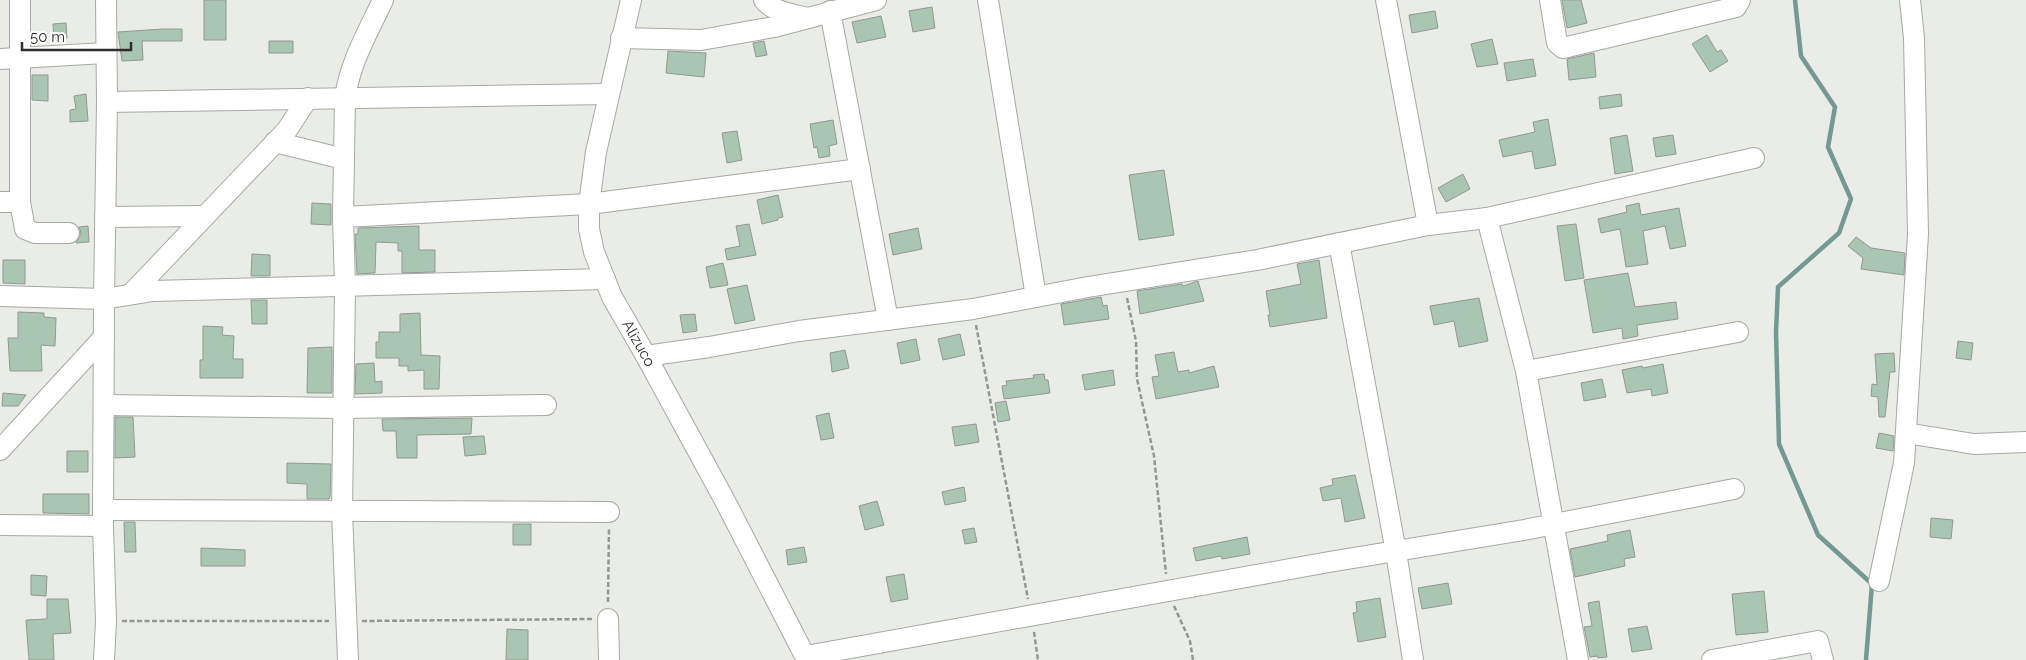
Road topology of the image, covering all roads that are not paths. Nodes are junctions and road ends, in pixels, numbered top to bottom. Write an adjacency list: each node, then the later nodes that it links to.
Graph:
1 (20, 0): 16 (street)
2 (106, 0): 15 (street)
3 (383, 0): 20 (street)
4 (631, 0): 14 (street, Alizuco)
5 (764, 0): 13 (street)
6 (876, 0): 12 (street)
7 (988, 0): 40 (street)
8 (1386, 0): 33 (street)
9 (1550, 0): 10 (street)
10 (1740, 0)
11 (1910, 0): 50 (street)
12 (830, 11): 13 (street); 25 (street)
13 (807, 18): 14 (street)
14 (621, 38): 18 (street, Alizuco)
15 (105, 53): 16 (street); 21 (street)
16 (20, 58): 17 (street); 27 (street)
17 (0, 59)
18 (609, 94): 20 (street); 28 (street, Alizuco)
19 (308, 98): 20 (street); 21 (street); 22 (street)
20 (345, 98): 24 (street)
21 (107, 102): 30 (street)
22 (275, 142): 24 (street); 29 (street)
23 (1754, 158): 32 (street)
24 (344, 160): 31 (street)
25 (860, 170): 28 (street); 42 (street)
26 (0, 202): 27 (street)
27 (20, 202): 34 (street)
28 (589, 204): 31 (street); 36 (street, Alizuco)
29 (205, 216): 30 (street); 38 (street)
30 (105, 217): 41 (street)
31 (342, 217): 37 (street)
32 (1487, 218): 33 (street); 46 (street)
33 (1428, 225): 35 (street)
34 (69, 233)
35 (1339, 243): 40 (street); 59 (street)
36 (605, 279): 37 (street); 45 (street, Alizuco)
37 (345, 286): 38 (street); 49 (street)
38 (131, 294): 41 (street)
39 (0, 296): 41 (street)
40 (1036, 297): 42 (street)
41 (104, 299): 44 (street)
42 (888, 320): 45 (street)
43 (1738, 332): 46 (street)
44 (104, 337): 47 (street); 52 (street)
45 (646, 356): 62 (street, Alizuco)
46 (1526, 371): 57 (street)
47 (104, 405): 49 (street); 56 (street)
48 (546, 405): 49 (street)
49 (344, 408): 54 (street)
50 (1906, 433): 51 (street); 60 (street)
51 (2026, 442)
52 (0, 450)
53 (1734, 490): 57 (street)
54 (342, 512): 55 (street); 56 (street); 64 (street)
55 (609, 512)
56 (103, 518): 58 (street); 63 (street)
57 (1554, 523): 59 (street); 67 (street)
58 (0, 525)
59 (1396, 552): 62 (street); 66 (street)
60 (1879, 581)
61 (608, 619): 65 (street)
62 (807, 658)
63 (104, 660)
64 (348, 660)
65 (609, 660)
66 (1413, 660)
67 (1578, 660)
68 (1712, 660): 69 (street)
69 (1823, 660)

